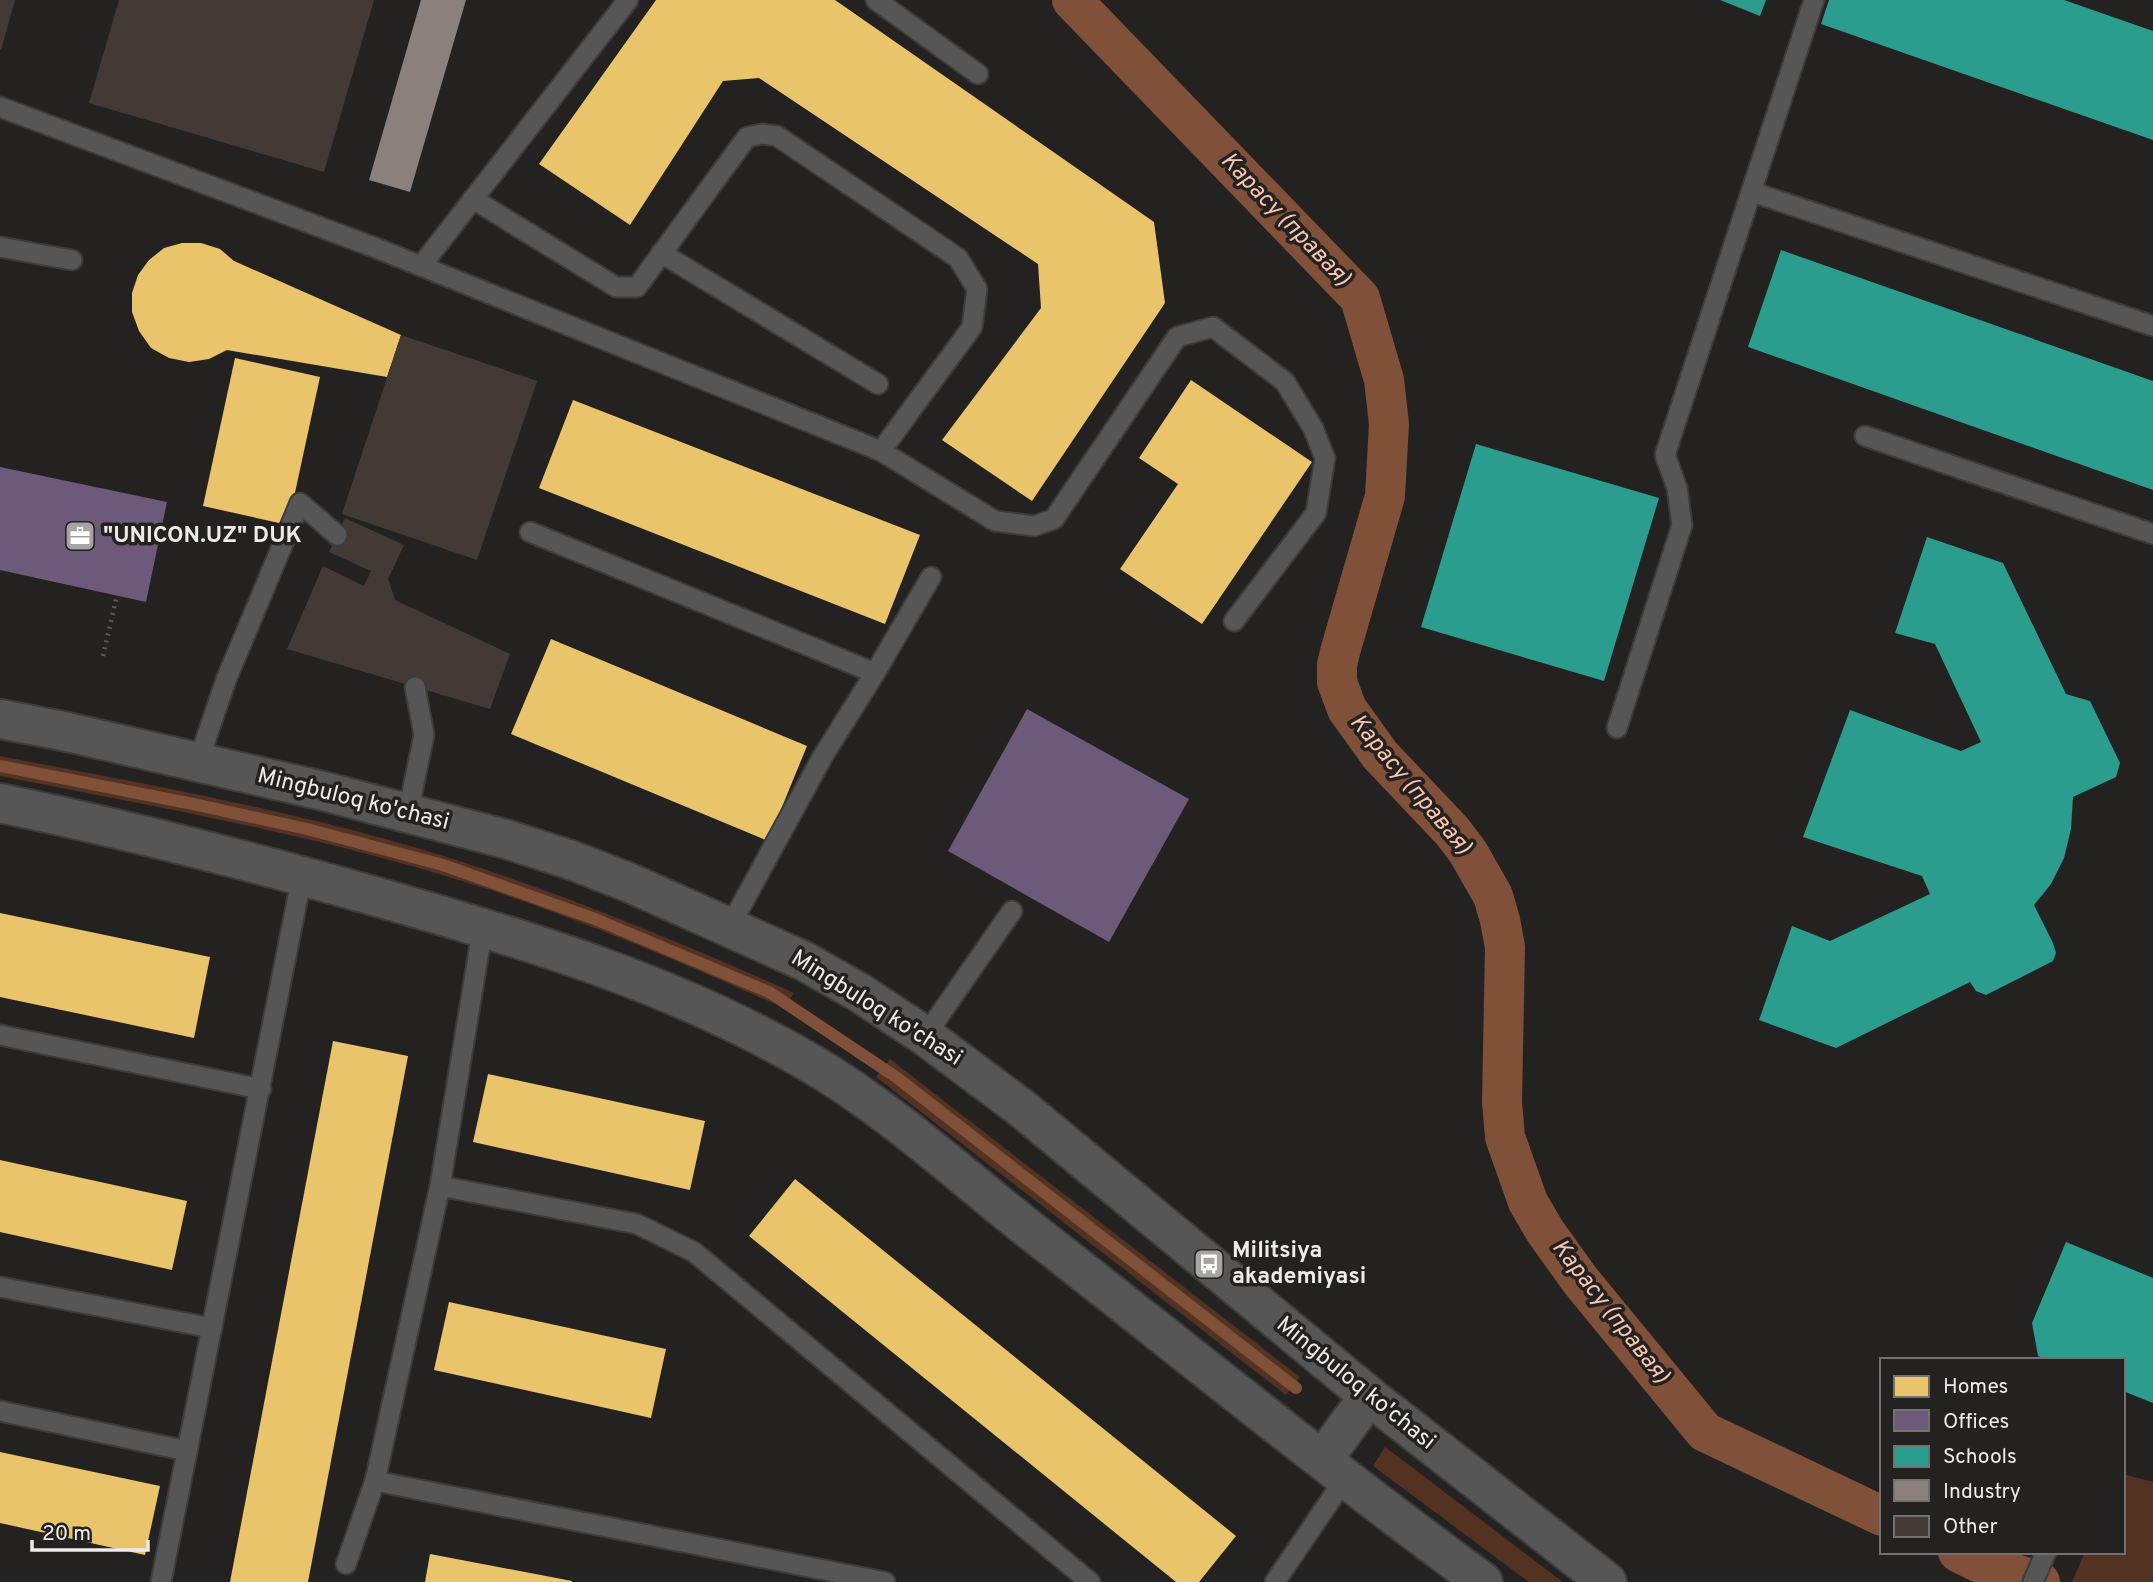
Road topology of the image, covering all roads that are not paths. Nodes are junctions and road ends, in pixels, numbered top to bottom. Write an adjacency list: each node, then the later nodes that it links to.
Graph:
1 (628, 0): 7 (lane)
2 (876, 0): 4 (lane)
3 (1814, 0): 6 (lane)
4 (978, 74)
5 (0, 107): 11 (lane)
6 (1752, 192): 12 (lane); 24 (lane)
7 (473, 199): 9 (lane); 11 (lane)
8 (0, 247): 10 (lane)
9 (661, 253): 13 (lane); 15 (lane)
10 (72, 260)
11 (421, 266): 15 (lane)
12 (2153, 326)
13 (878, 384)
14 (1865, 436): 17 (lane)
15 (881, 451): 20 (lane)
16 (530, 531): 21 (lane)
17 (2153, 534)
18 (337, 535): 25 (lane)
19 (931, 577): 21 (lane)
20 (1234, 621)
21 (875, 673): 31 (lane)
22 (415, 687): 27 (lane)
23 (0, 719): 25 (main road, Mingbuloq ko'chasi)
24 (1617, 729)
25 (198, 762): 27 (main road, Mingbuloq ko'chasi)
26 (0, 803): 28 (main road)
27 (408, 812): 31 (main road, Mingbuloq ko'chasi)
28 (302, 876): 30 (main road); 34 (lane)
29 (1012, 911): 33 (lane)
30 (483, 926): 35 (lane); 41 (main road)
31 (730, 926): 33 (main road, Mingbuloq ko'chasi)
32 (0, 1035): 34 (lane)
33 (925, 1036): 38 (main road, Mingbuloq ko'chasi)
34 (261, 1089): 37 (lane)
35 (440, 1186): 42 (lane); 47 (lane)
36 (0, 1287): 37 (lane)
37 (212, 1328): 40 (lane)
38 (1369, 1396): 41 (main road); 50 (main road, Mingbuloq ko'chasi)
39 (0, 1411): 40 (lane)
40 (187, 1451): 45 (lane)
41 (1334, 1468): 48 (lane); 49 (main road)
42 (374, 1481): 44 (lane); 46 (lane)
43 (2045, 1554): 51 (lane)
44 (346, 1564)
45 (162, 1582)
46 (885, 1582)
47 (1090, 1582)
48 (1275, 1582)
49 (1483, 1582)
50 (1607, 1582)
51 (2033, 1582)

